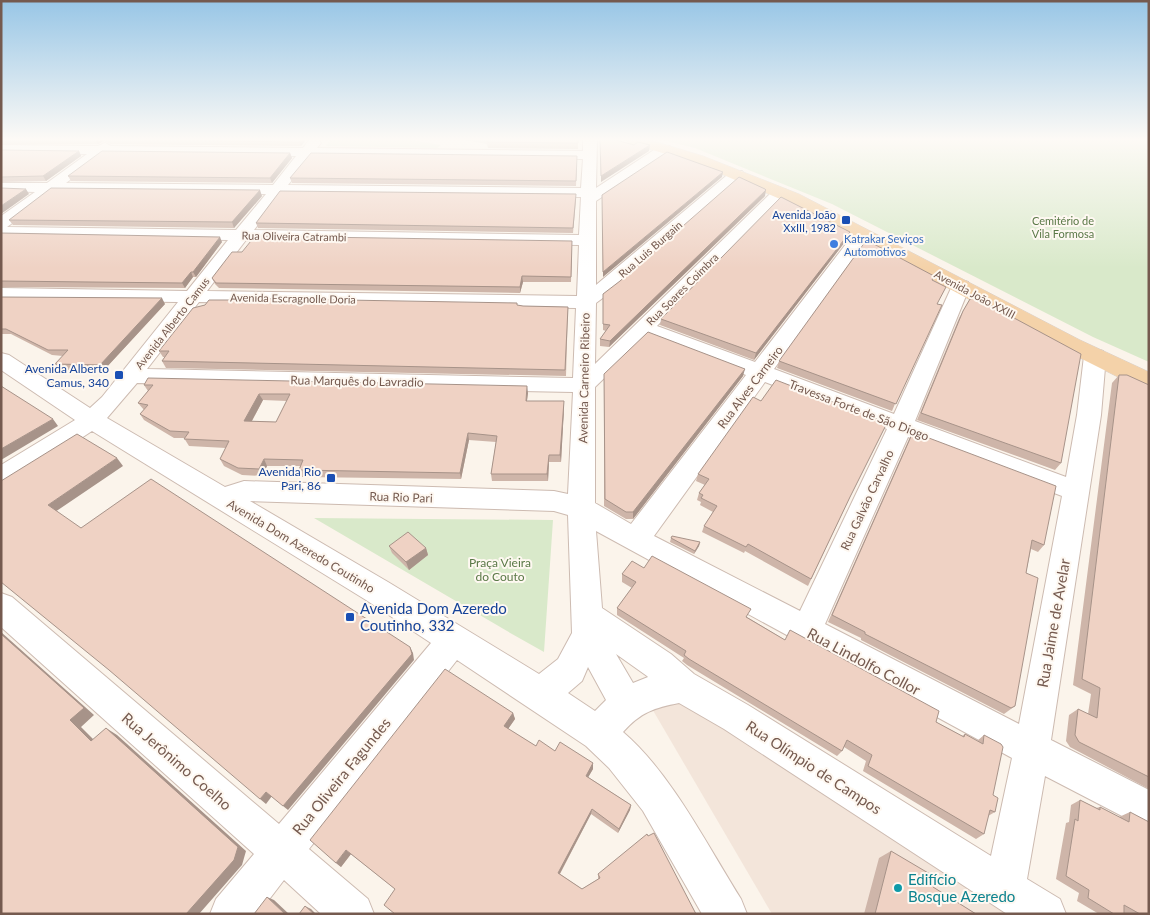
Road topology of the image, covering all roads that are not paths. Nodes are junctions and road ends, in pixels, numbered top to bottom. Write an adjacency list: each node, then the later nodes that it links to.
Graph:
1 (57, 183): 8 (street)
2 (284, 183): 9 (street, Avenida Alberto Camus)
3 (589, 183): 11 (street, Avenida Carneiro Ribeiro)
4 (611, 183): 11 (street)
5 (727, 183): 20 (street, Rua Luis Burgain)
6 (758, 183): 10 (main road, Avenida João XXIII)
7 (1, 187): 8 (street)
8 (50, 188): 9 (street); 12 (street)
9 (278, 190): 11 (street); 15 (street, Avenida Alberto Camus)
10 (780, 192): 14 (main road, Avenida João XXIII); 21 (street, Rua Soares Coimbra)
11 (588, 197): 16 (street, Avenida Carneiro Ribeiro)
12 (1, 224)
13 (1, 232): 15 (street, Rua Oliveira Catrambi)
14 (862, 234): 17 (main road, Avenida João XXIII); 24 (street, Rua Alves Carneiro)
15 (242, 235): 16 (street, Rua Oliveira Catrambi); 19 (street, Avenida Alberto Camus)
16 (587, 240): 20 (street, Avenida Carneiro Ribeiro)
17 (961, 286): 22 (main road, Avenida João XXIII); 29 (street, Rua Galvão Carvalho)
18 (1, 294): 19 (street, Avenida Escragnolle Doria)
19 (193, 297): 20 (street, Avenida Escragnolle Doria); 25 (street, Avenida Alberto Camus)
20 (585, 302): 27 (street, Avenida Carneiro Ribeiro)
21 (643, 328): 24 (street, Travessa Forte de São Diogo); 27 (street, Rua Soares Coimbra)
22 (1095, 356): 26 (main road, Avenida João XXIII); 31 (street, Rua Jaime de Avelar)
23 (1, 360): 28 (street, Avenida Dom Azeredo Coutinho)
24 (761, 373): 29 (street, Travessa Forte de São Diogo); 34 (street, Rua Alves Carneiro)
25 (130, 376): 27 (street, Rua Marquês do Lavradio); 28 (street, Avenida Alberto Camus)
26 (1149, 382)
27 (584, 385): 33 (street, Avenida Carneiro Ribeiro)
28 (92, 420): 30 (street, Avenida Alberto Camus); 32 (street, Avenida Dom Azeredo Coutinho)
29 (901, 425): 31 (street, Travessa Forte de São Diogo); 37 (street, Rua Galvão Carvalho)
30 (1, 478)
31 (1076, 491): 43 (street, Rua Jaime de Avelar)
32 (220, 498): 33 (street, Rua Rio Pari); 38 (street, Avenida Dom Azeredo Coutinho)
33 (581, 508): 34 (street, Rua Lindolfo Collor); 36 (street, Avenida Carneiro Ribeiro)
34 (636, 539): 37 (street, Rua Lindolfo Collor)
35 (1, 607): 45 (street, Rua Jerônimo Coelho)
36 (588, 625): 39 (street, Rua Olímpio de Campos); 40 (street); 41 (street, Avenida Carneiro Ribeiro)
37 (807, 630): 43 (street, Rua Lindolfo Collor)
38 (453, 640): 40 (street, Avenida Dom Azeredo Coutinho); 45 (street, Rua Oliveira Fagundes)
39 (682, 686): 41 (street); 46 (street, Rua Olímpio de Campos)
40 (536, 692): 42 (street, Avenida Dom Azeredo Coutinho)
41 (626, 704): 42 (street)
42 (598, 734): 49 (street, Avenida Dom Azeredo Coutinho)
43 (1032, 750): 44 (street, Rua Lindolfo Collor); 46 (street, Rua Jaime de Avelar)
44 (1149, 811)
45 (281, 850): 47 (street, Rua Oliveira Fagundes); 48 (street, Rua Jerônimo Coelho)
46 (1005, 889): 50 (street, Rua Olímpio de Campos)
47 (231, 914)
48 (353, 914)
49 (726, 914)
50 (1045, 914)

